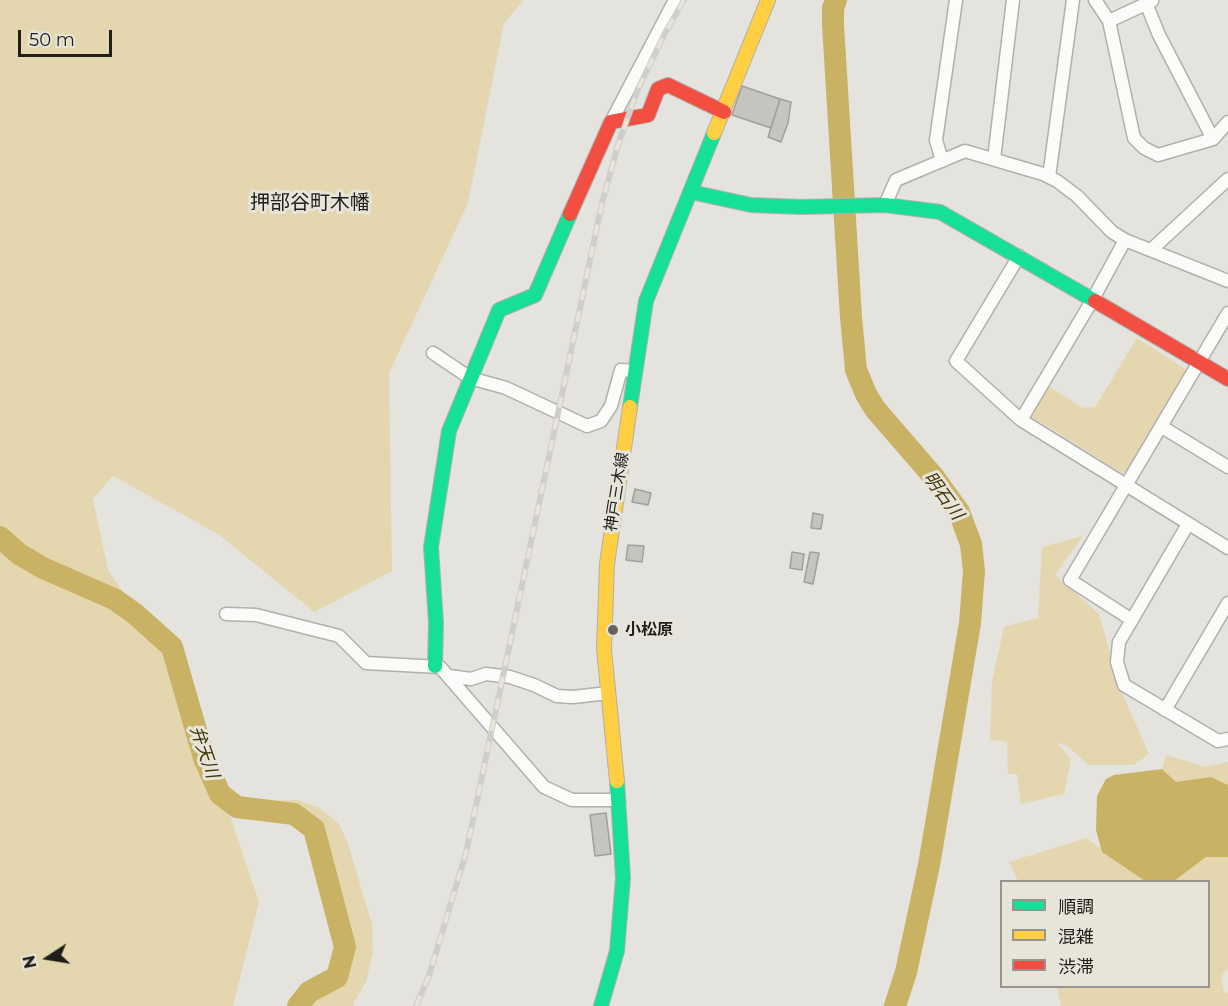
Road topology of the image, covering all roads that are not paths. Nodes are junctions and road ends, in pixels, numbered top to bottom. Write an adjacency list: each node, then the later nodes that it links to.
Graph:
1 (675, 0): 10 (street)
2 (768, 0): 9 (street, 神戸三木線)
3 (956, 0): 14 (street)
4 (1012, 0): 13 (street)
5 (1073, 0): 15 (street)
6 (1095, 0): 8 (street)
7 (1150, 2): 8 (street); 12 (street)
8 (1108, 21): 12 (street)
9 (724, 112): 10 (street); 17 (street, 神戸三木線)
10 (611, 122): 28 (street)
11 (1228, 122): 12 (street)
12 (1213, 139)
13 (994, 159): 14 (street); 15 (street)
14 (942, 161): 18 (street)
15 (1049, 177): 19 (street)
16 (1228, 179): 20 (street)
17 (691, 192): 18 (street); 27 (street, 神戸三木線)
18 (885, 205): 21 (street)
19 (1125, 240): 20 (street); 23 (street)
20 (1151, 250): 22 (street)
21 (1019, 256): 23 (street); 30 (street)
22 (1228, 281)
23 (1093, 299): 26 (street); 30 (street)
24 (1228, 313): 26 (street)
25 (433, 353): 28 (street)
26 (1200, 362): 29 (street); 31 (street)
27 (635, 371): 28 (street); 41 (street, 神戸三木線)
28 (470, 378): 39 (street)
29 (1228, 379)
30 (1021, 420): 33 (street)
31 (1162, 427): 32 (street); 33 (street)
32 (1228, 467)
33 (1127, 486): 34 (street); 38 (street)
34 (1188, 524): 35 (street); 38 (street)
35 (1228, 548)
36 (1228, 603): 42 (street)
37 (226, 614): 39 (street)
38 (1132, 620): 42 (street)
39 (435, 666): 40 (street)
40 (449, 676): 41 (street); 44 (street)
41 (608, 693): 44 (street, 神戸三木線)
42 (1165, 710): 43 (street)
43 (1228, 739)
44 (619, 800): 45 (street, 神戸三木線)
45 (601, 1006)

